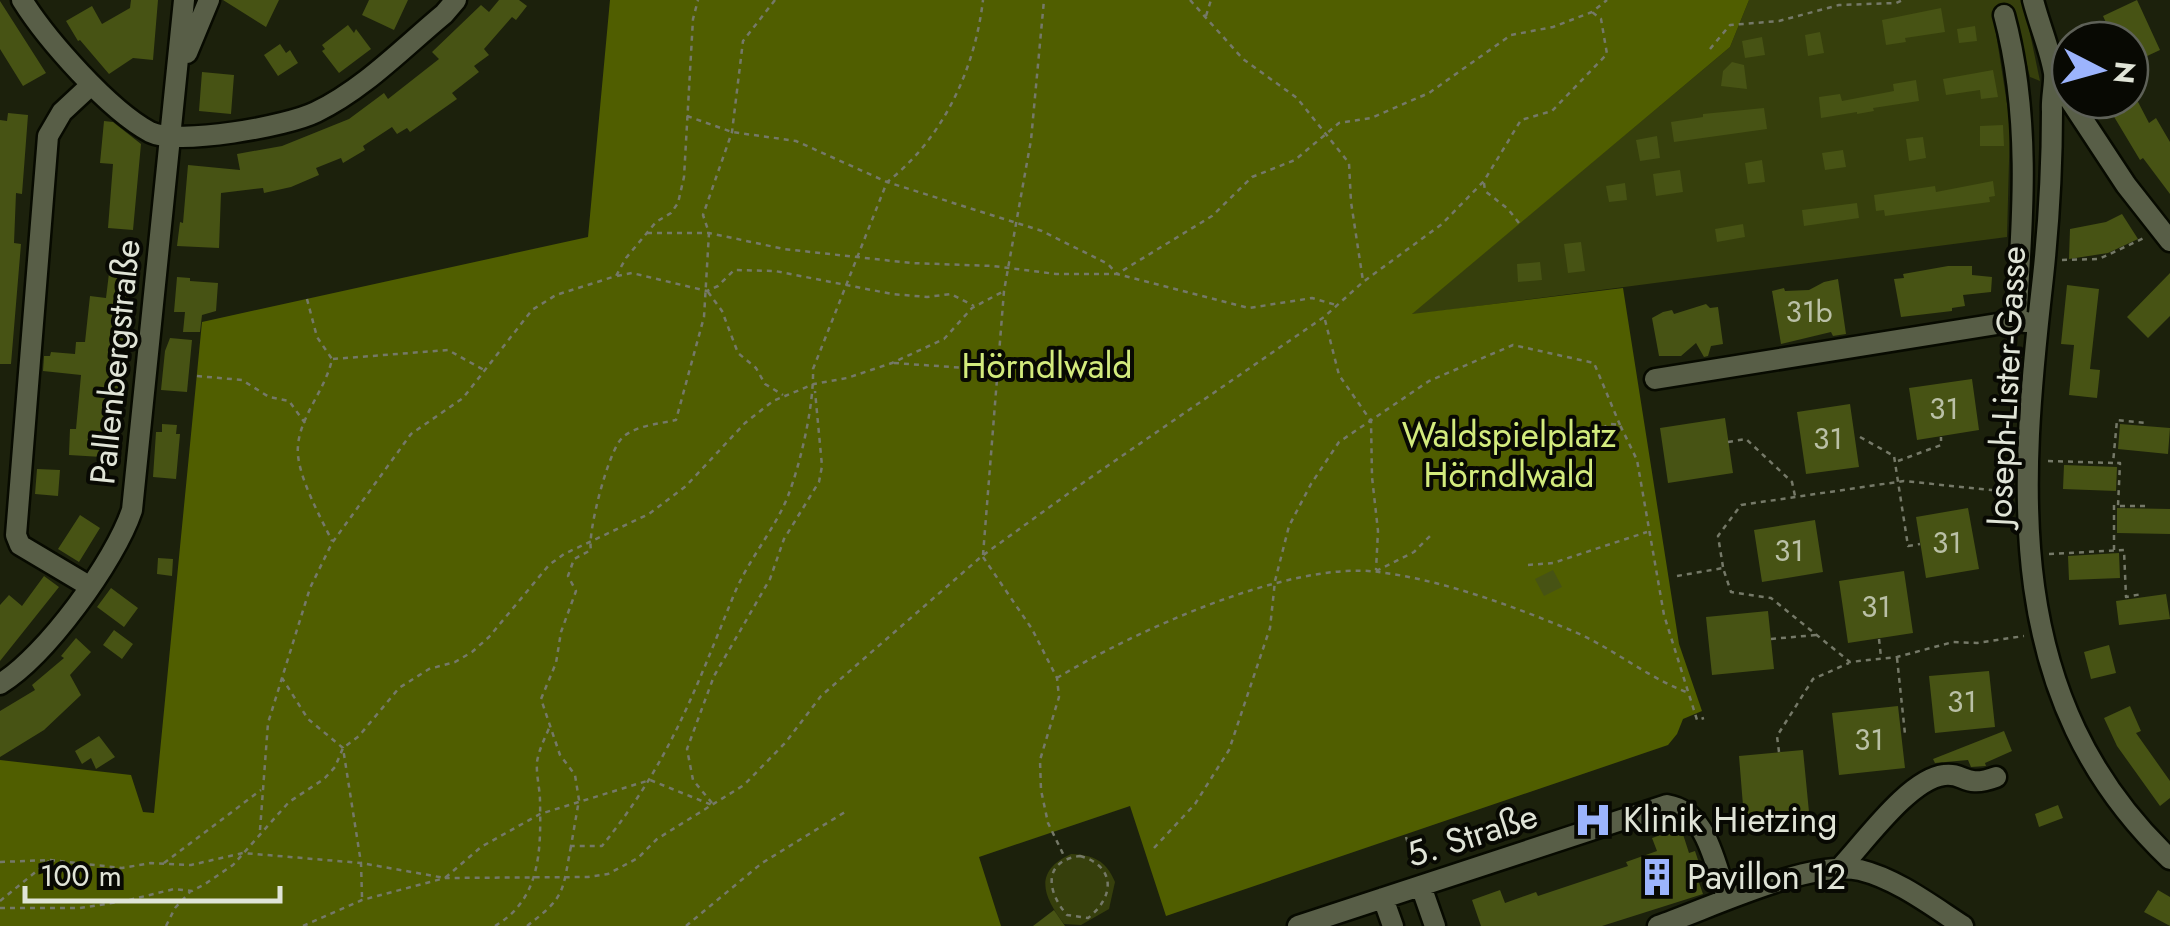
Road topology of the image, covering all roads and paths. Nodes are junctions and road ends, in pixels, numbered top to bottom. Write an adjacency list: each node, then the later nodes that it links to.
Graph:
1 (22, 0): 21 (street)
2 (184, 0): 19 (street, Pallenbergstraße)
3 (209, 0): 19 (street)
4 (456, 0): 28 (street)
5 (698, 0): 23 (path)
6 (774, 0): 26 (path)
7 (983, 0): 30 (path)
8 (1044, 0): 31 (path)
9 (1190, 0): 16 (path)
10 (1211, 0): 16 (path)
11 (1607, 0): 14 (path)
12 (1903, 0): 17 (path)
13 (2033, 0): 18 (street, Joseph-Lister-Gasse)
14 (1592, 12): 27 (path); 29 (path)
15 (2004, 16): 20 (street)
16 (1206, 18): 27 (path)
17 (1710, 49)
18 (2050, 55)
19 (178, 79): 28 (street, Pallenbergstraße)
20 (2019, 84): 22 (street); 49 (street)
21 (91, 85): 28 (street); 88 (street)
22 (2050, 90)
23 (687, 116): 26 (path); 33 (path)
24 (2059, 120): 50 (street, Joseph-Lister-Gasse)
25 (2081, 120): 35 (street)
26 (732, 132): 30 (path); 34 (path)
27 (1324, 133): 39 (path); 41 (path)
28 (171, 137): 88 (street, Pallenbergstraße)
29 (1484, 181): 32 (path); 41 (path)
30 (887, 182): 31 (path); 36 (path)
31 (1016, 222): 38 (path); 39 (path)
32 (1519, 224)
33 (647, 233): 34 (path); 40 (path)
34 (709, 233): 36 (path); 44 (path)
35 (2164, 234): 37 (path)
36 (859, 257): 38 (path); 42 (path)
37 (2056, 260)
38 (1008, 268): 39 (path); 43 (path)
39 (1117, 274): 46 (path)
40 (616, 276): 44 (path); 54 (path)
41 (1363, 282): 46 (path)
42 (848, 286): 44 (path); 47 (path); 57 (path)
43 (1004, 290): 47 (path); 53 (path)
44 (707, 291): 58 (path); 77 (path)
45 (307, 298): 51 (path)
46 (1337, 305): 48 (path)
47 (976, 307): 52 (path)
48 (1324, 317): 59 (path); 82 (path)
49 (2016, 321): 50 (street); 56 (street)
50 (2038, 323): 71 (street, Joseph-Lister-Gasse)
51 (332, 360): 54 (path); 61 (path)
52 (892, 363): 53 (path); 57 (path)
53 (998, 370): 82 (path)
54 (486, 372): 78 (path)
55 (197, 376): 61 (path)
56 (1654, 380)
57 (814, 384): 58 (path); 107 (path); 110 (path)
58 (784, 396): 77 (path)
59 (1371, 421): 62 (path); 85 (path); 87 (path)
60 (2147, 423): 69 (path)
61 (306, 424): 78 (path)
62 (1620, 425): 63 (path); 75 (path)
63 (1602, 428)
64 (1860, 437): 68 (path)
65 (1941, 438): 68 (path)
66 (1728, 442): 72 (path)
67 (2044, 461): 69 (path)
68 (1896, 462): 70 (path)
69 (2114, 463): 73 (path)
70 (1899, 481): 71 (path); 72 (path); 79 (path)
71 (2027, 493): 91 (street, Joseph-Lister-Gasse)
72 (1795, 497): 84 (path)
73 (2118, 506): 74 (path); 80 (path)
74 (2148, 506)
75 (1649, 532): 83 (path); 100 (path)
76 (1432, 534): 85 (path)
77 (589, 542): 102 (path); 104 (path)
78 (332, 543): 97 (path)
79 (1920, 544)
80 (2114, 550): 81 (path); 89 (path)
81 (2048, 554)
82 (982, 556): 98 (path); 110 (path)
83 (1528, 564)
84 (1723, 568): 86 (path); 90 (path)
85 (1376, 571): 87 (path); 100 (path)
86 (1677, 576)
87 (1275, 581): 98 (path); 116 (path)
88 (90, 586): 99 (street, Pallenbergstraße)
89 (2142, 594)
90 (1818, 635): 93 (path); 96 (path)
91 (2041, 638): 94 (path); 119 (street, Joseph-Lister-Gasse)
92 (1878, 639): 95 (path)
93 (1771, 640)
94 (1897, 656): 95 (path); 103 (path)
95 (1882, 658): 96 (path)
96 (1850, 662): 105 (path)
97 (281, 676): 104 (path); 108 (path)
98 (1058, 678): 118 (path)
99 (0, 684)
100 (1689, 693): 101 (path)
101 (1704, 718)
102 (551, 724): 109 (path); 112 (path)
103 (1905, 734)
104 (344, 748): 113 (path); 122 (path)
105 (1778, 752)
106 (1996, 777): 124 (street)
107 (650, 780): 109 (path); 110 (path); 115 (path)
108 (262, 789): 113 (path); 123 (path)
109 (579, 800): 112 (path); 115 (path)
110 (714, 805): 125 (path)
111 (845, 812): 140 (path)
112 (540, 814): 126 (path); 127 (path)
113 (260, 832): 117 (path)
114 (1406, 837): 128 (path)
115 (571, 846): 125 (path)
116 (1154, 848)
117 (242, 853): 122 (path); 123 (path); 129 (path)
118 (1065, 858): 135 (path); 135 (path)
119 (2170, 858)
120 (50, 860): 121 (path); 123 (path); 133 (path)
121 (0, 862)
122 (360, 863): 126 (path); 132 (path)
123 (162, 864)
124 (1840, 868): 131 (street); 146 (street)
125 (566, 875): 127 (path); 139 (path)
126 (444, 878): 127 (path); 132 (path)
127 (536, 878): 138 (path)
128 (1421, 886): 130 (street, 5. Straße); 131 (street, 5. Straße); 144 (street)
129 (192, 891): 134 (path); 136 (path)
130 (1383, 898): 142 (street, 5. Straße); 143 (street)
131 (1728, 899): 145 (street)
132 (362, 900): 137 (path)
133 (0, 901)
134 (0, 908)
135 (1088, 918): 141 (path)
136 (166, 926)
137 (303, 926)
138 (495, 926)
139 (527, 926)
140 (686, 926)
141 (1091, 926)
142 (1298, 926)
143 (1393, 926)
144 (1435, 926)
145 (1658, 926)
146 (1964, 926)

